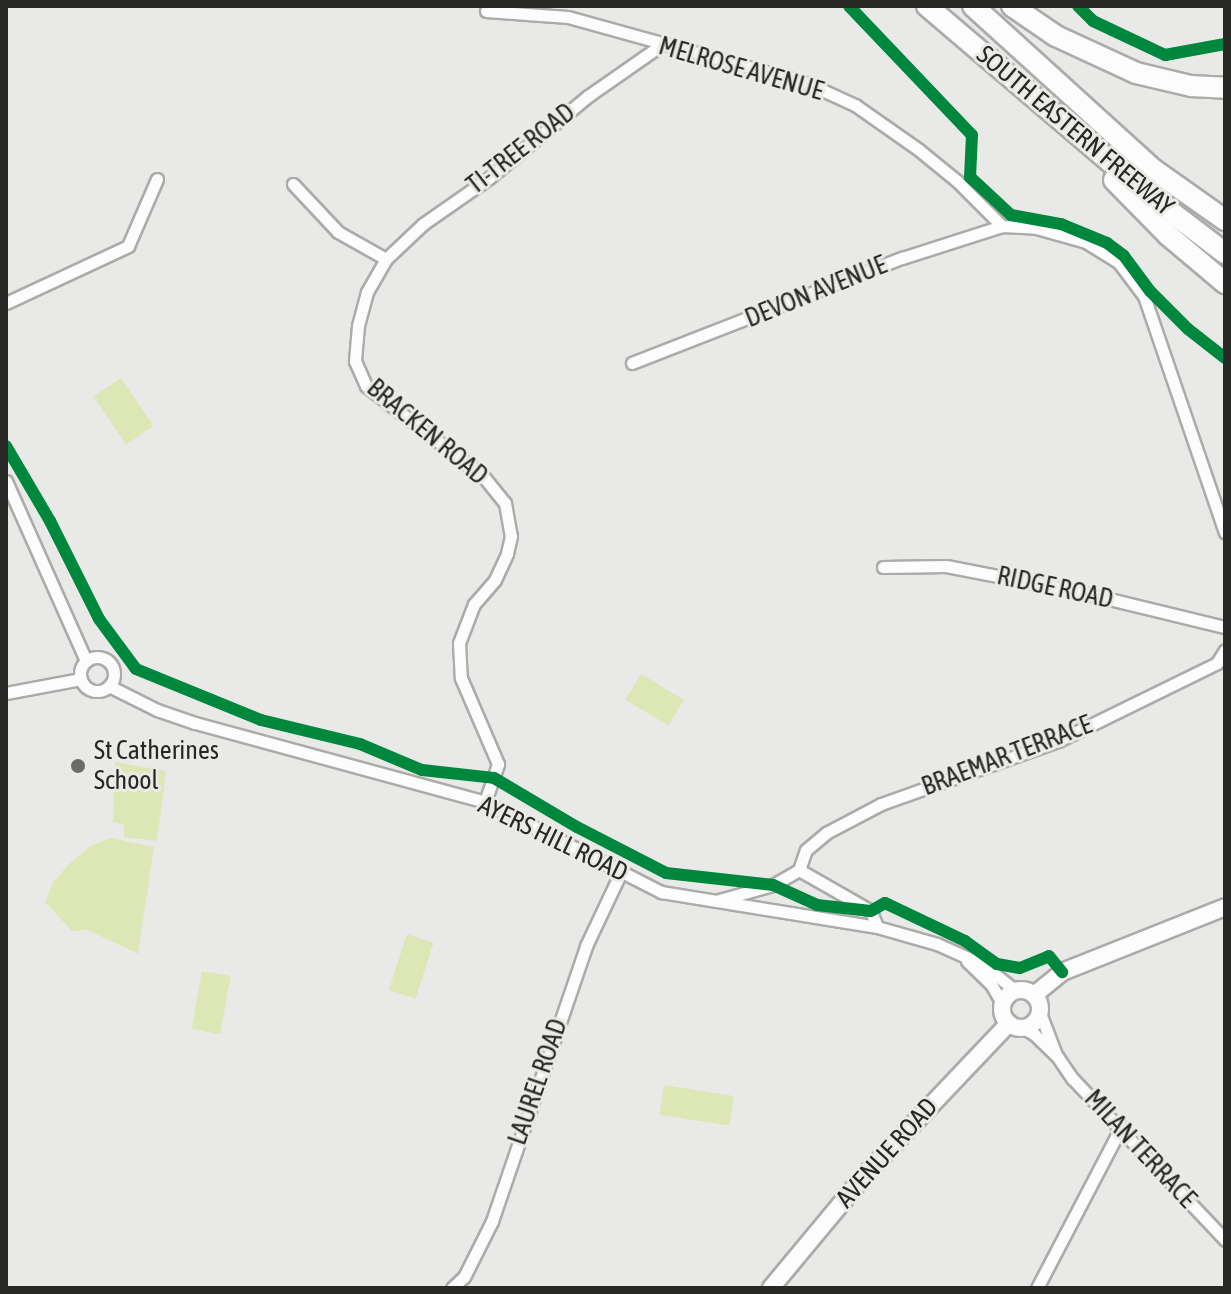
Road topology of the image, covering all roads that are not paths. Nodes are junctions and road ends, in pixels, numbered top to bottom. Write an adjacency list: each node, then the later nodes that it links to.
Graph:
1 (927, 6): 7 (highway, SOUTH EASTERN FREEWAY)
2 (973, 6): 10 (highway, SOUTH EASTERN FREEWAY)
3 (1012, 6): 6 (highway)
4 (486, 11): 5 (street, MELROSE AVENUE)
5 (661, 45): 11 (street, MELROSE AVENUE); 13 (street, TI-TREE ROAD)
6 (1225, 88)
7 (1035, 99): 12 (highway, SOUTH EASTERN FREEWAY); 14 (highway)
8 (157, 179): 15 (street)
9 (293, 184): 13 (street)
10 (1225, 220)
11 (1002, 226): 16 (street, DEVON AVENUE); 18 (street)
12 (1225, 253)
13 (386, 259): 26 (street, BRACKEN ROAD)
14 (1225, 283)
15 (6, 303)
16 (632, 363)
17 (6, 481): 22 (street)
18 (1225, 533)
19 (883, 567): 20 (street, RIDGE ROAD)
20 (1225, 627)
21 (1225, 650): 27 (street, BRAEMAR TERRACE)
22 (86, 661): 23 (street); 24 (street)
23 (81, 679): 24 (street); 25 (street)
24 (109, 686): 26 (street, AYERS HILL ROAD)
25 (6, 693)
26 (485, 802): 28 (street, AYERS HILL ROAD)
27 (799, 870): 29 (street); 31 (street)
28 (621, 872): 29 (street, AYERS HILL ROAD); 41 (street, LAUREL ROAD)
29 (715, 901): 31 (street, AYERS HILL ROAD)
30 (1225, 907): 34 (street)
31 (877, 927): 32 (street, AYERS HILL ROAD)
32 (958, 953): 33 (street, AYERS HILL ROAD); 35 (street, AYERS HILL ROAD)
33 (1016, 991): 34 (street); 35 (street)
34 (1034, 995): 36 (street)
35 (1003, 1005): 37 (street)
36 (1040, 1013): 37 (street); 38 (street, MILAN TERRACE)
37 (1015, 1025): 38 (street, MILAN TERRACE); 42 (street, AVENUE ROAD)
38 (1057, 1056): 39 (street, MILAN TERRACE)
39 (1121, 1127): 40 (street, MILAN TERRACE); 43 (street)
40 (1225, 1240)
41 (452, 1288)
42 (771, 1288)
43 (1037, 1288)

